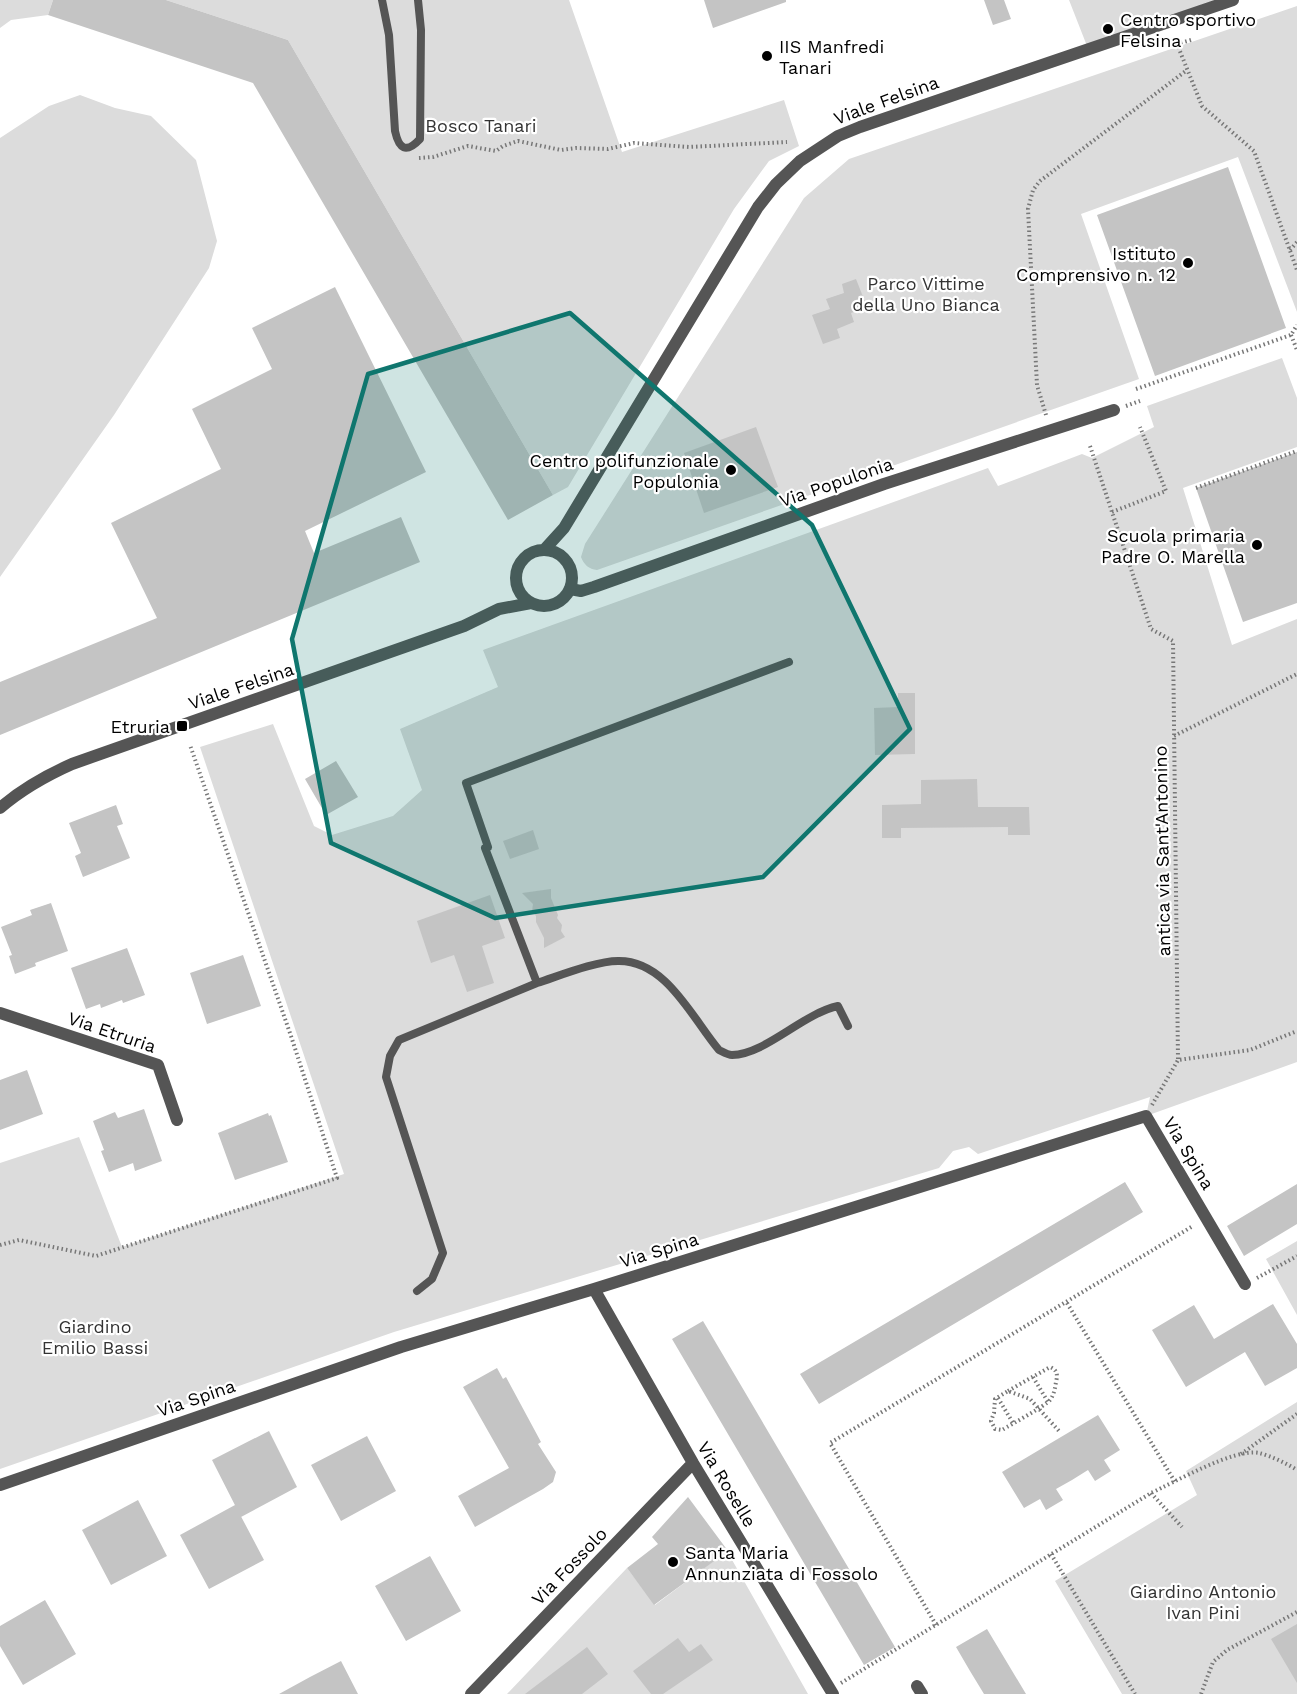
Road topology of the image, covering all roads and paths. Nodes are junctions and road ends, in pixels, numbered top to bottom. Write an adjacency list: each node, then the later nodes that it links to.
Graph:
1 (382, 0): 7 (lane)
2 (418, 0): 7 (lane)
3 (1233, 0): 22 (street, Viale Felsina)
4 (1191, 40): 5 (path)
5 (1187, 70): 9 (path); 16 (path)
6 (787, 142): 7 (path)
7 (408, 148)
8 (1297, 242): 9 (path)
9 (1290, 250): 10 (path)
10 (1297, 270)
11 (1297, 326): 12 (path)
12 (1292, 336): 13 (path); 14 (path)
13 (1297, 350)
14 (1136, 389)
15 (1114, 410): 26 (street, Via Populonia)
16 (1046, 415)
17 (1140, 427): 21 (path)
18 (1090, 446): 21 (path)
19 (1297, 451): 20 (path)
20 (1196, 488)
21 (1112, 512): 31 (path, antica via Sant'Antonino)
22 (564, 528): 23 (street, Viale Felsina); 24 (street, Viale Felsina)
23 (544, 550): 24 (street); 25 (street, Viale Felsina)
24 (561, 556): 26 (street, Viale Felsina)
25 (518, 588): 27 (street); 28 (street, Viale Felsina)
26 (570, 589): 27 (street, Viale Felsina)
27 (531, 603): 28 (street, Viale Felsina)
28 (499, 609): 33 (street, Viale Felsina)
29 (789, 662): 34 (lane)
30 (1297, 674): 31 (path)
31 (1174, 736): 38 (path, antica via Sant'Antonino)
32 (190, 745): 42 (path)
33 (0, 808)
34 (537, 983): 36 (lane); 46 (lane)
35 (0, 1013): 40 (street, Via Etruria)
36 (848, 1026)
37 (1297, 1031): 38 (path)
38 (1178, 1060): 39 (path)
39 (1146, 1116): 41 (street, Via Spina); 45 (street, Via Spina)
40 (177, 1120)
41 (1206, 1218): 44 (street, Via Spina); 47 (path)
42 (0, 1245)
43 (1297, 1256): 44 (path)
44 (1245, 1284)
45 (594, 1289): 57 (street, Via Roselle); 60 (street, Via Spina)
46 (417, 1291)
47 (1067, 1303): 59 (path); 65 (path)
48 (1033, 1377): 49 (path); 51 (path); 51 (path)
49 (1008, 1391): 50 (path); 52 (path)
50 (998, 1398): 54 (path); 54 (path)
51 (1049, 1402): 52 (path)
52 (1037, 1408): 54 (path); 55 (path)
53 (1297, 1414): 56 (path)
54 (1013, 1423)
55 (1059, 1431)
56 (1241, 1454): 58 (path); 59 (path)
57 (693, 1463): 66 (street, Via Roselle); 67 (street, Via Fossolo)
58 (1297, 1470)
59 (1175, 1482): 61 (path)
60 (0, 1485)
61 (1151, 1493): 62 (path); 63 (path)
62 (1182, 1527)
63 (1051, 1554): 65 (path); 68 (path)
64 (1297, 1612): 69 (path)
65 (936, 1624): 66 (path)
66 (832, 1692)
67 (471, 1694)
68 (1135, 1694)
69 (1201, 1694)

